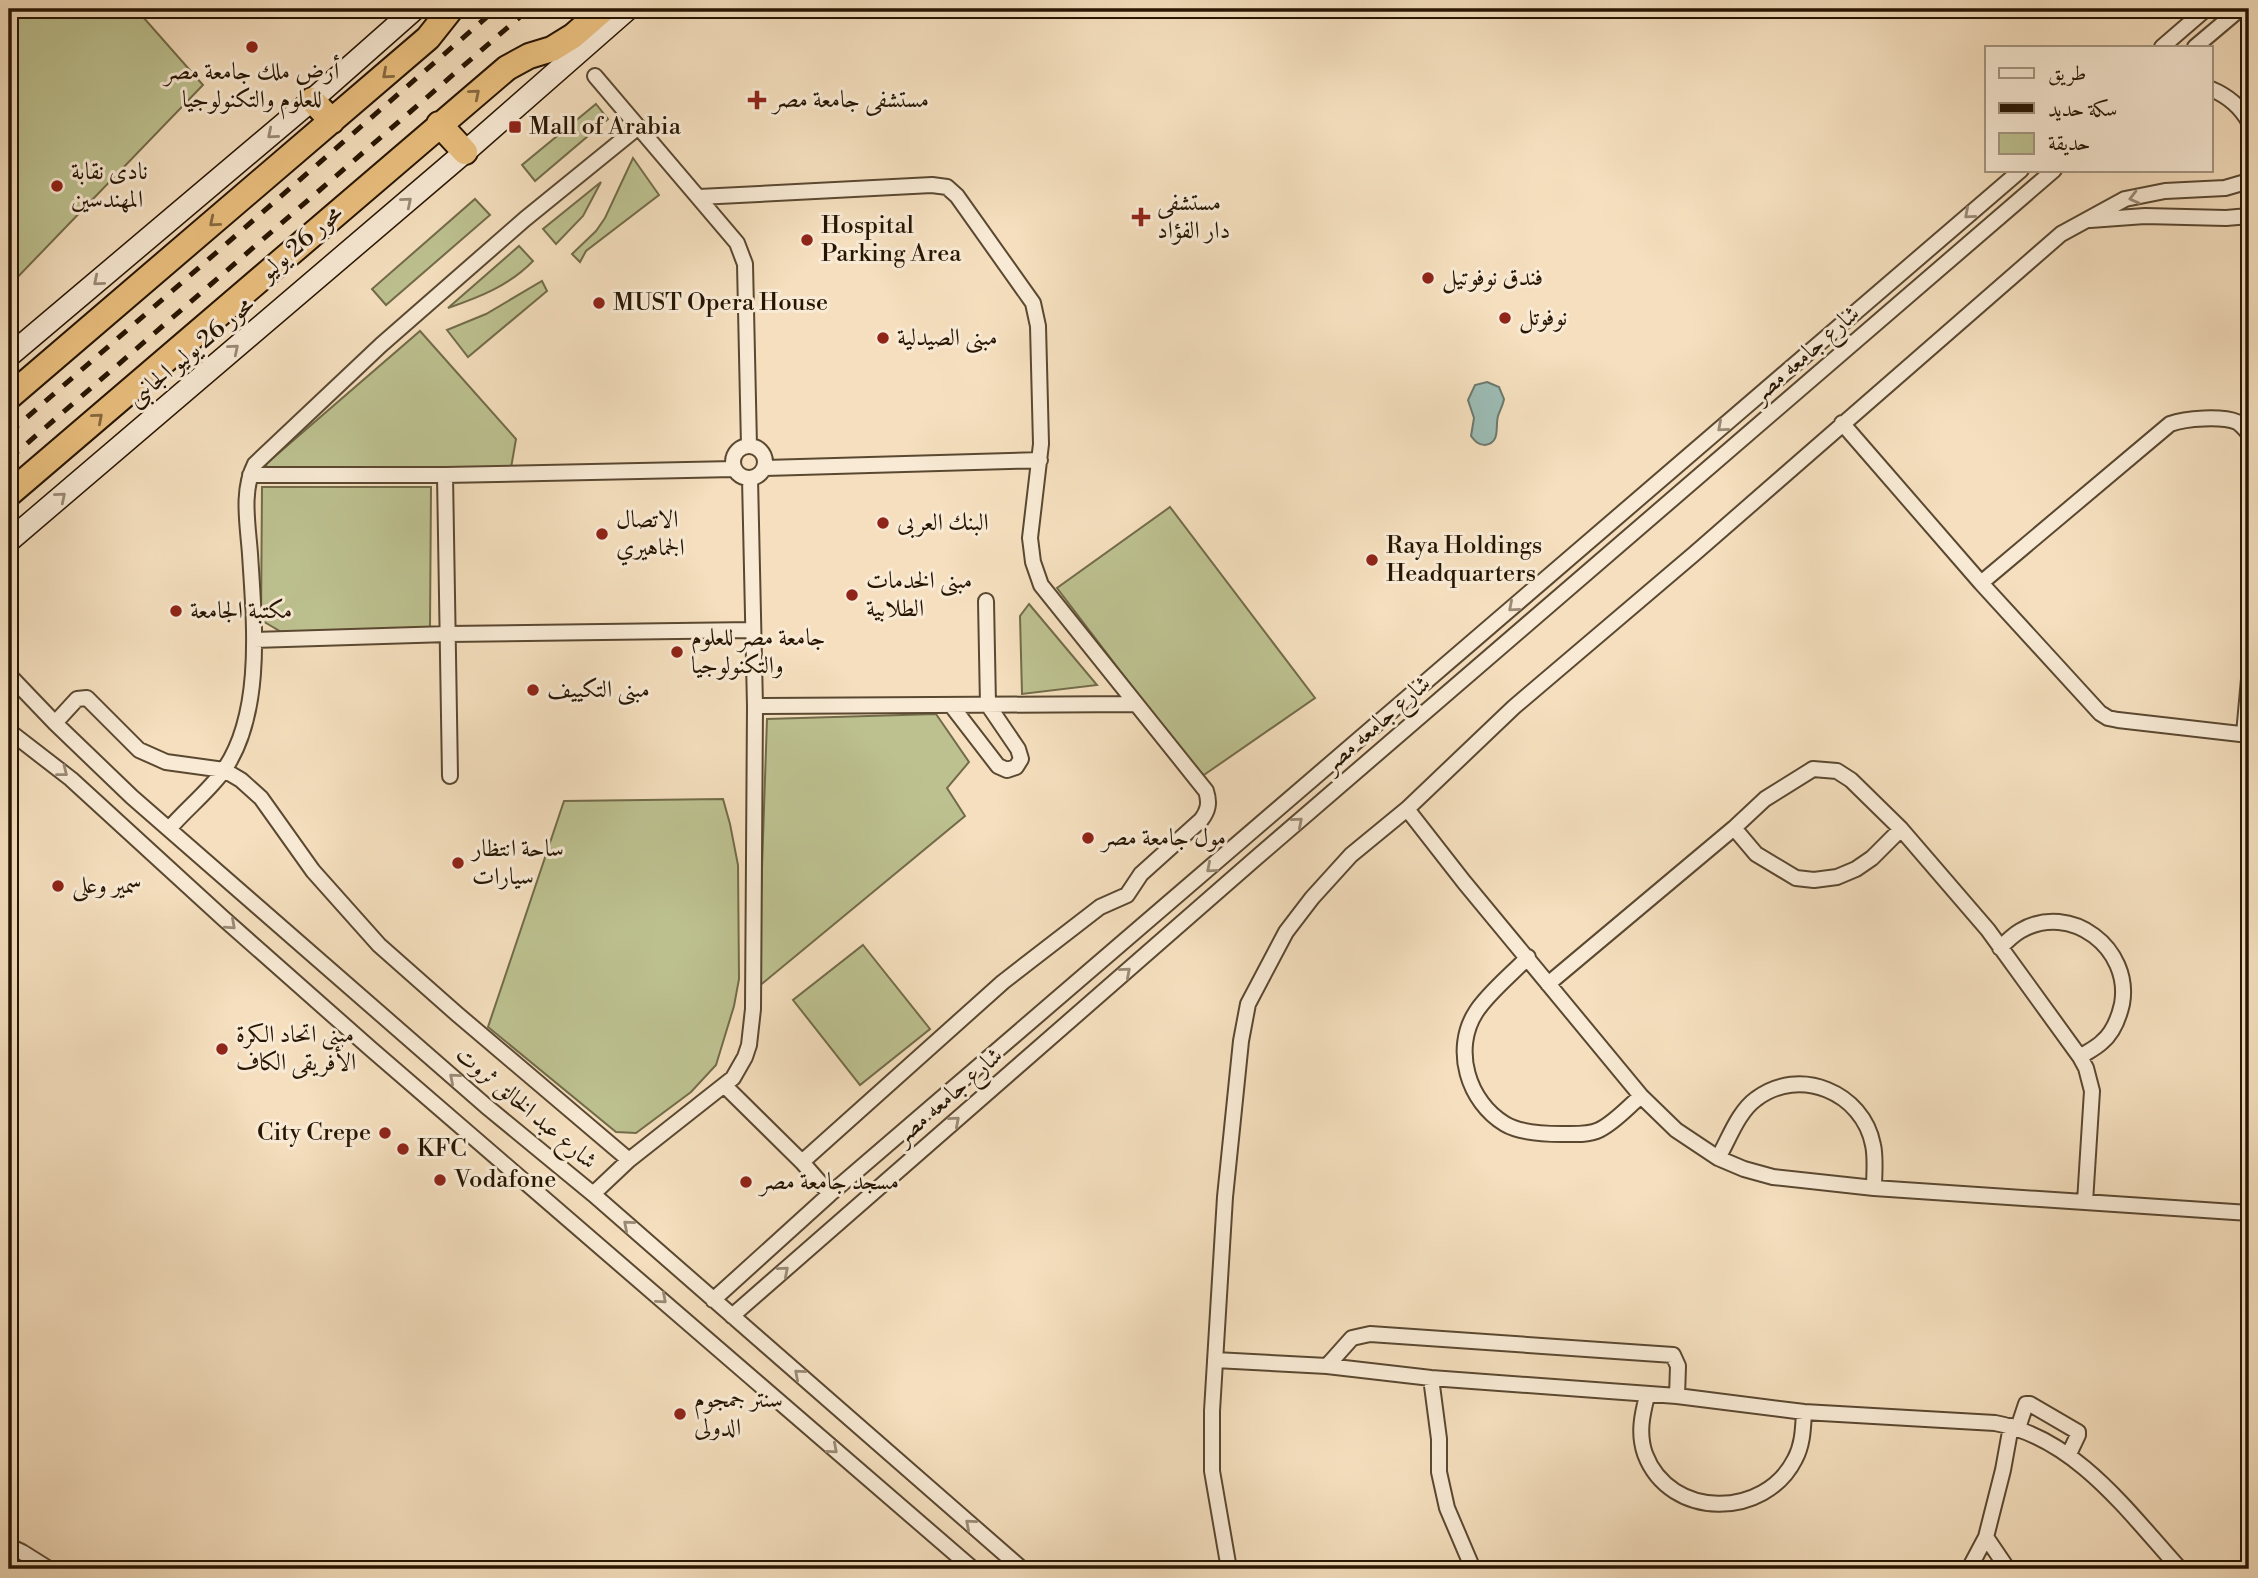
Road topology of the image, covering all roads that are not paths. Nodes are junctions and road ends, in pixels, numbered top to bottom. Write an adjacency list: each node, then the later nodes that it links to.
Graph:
1 (415, 9): 11 (main road)
2 (452, 9): 12 (highway, one-way to 12)
3 (604, 9): 14 (highway, محور 26 يوليو, one-way to 3)
4 (628, 9): 16 (main road, محور 26 يوليو الجانبى)
5 (2206, 9): 7 (street)
6 (2239, 9): 8 (street)
7 (2163, 46)
8 (2196, 46)
9 (595, 76): 15 (street)
10 (2212, 89): 13 (street)
11 (312, 100): 12 (highway); 23 (main road, one-way to 23)
12 (332, 121): 24 (highway, one-way to 24)
13 (2249, 122)
14 (439, 124): 16 (highway); 34 (highway, محور 26 يوليو, one-way to 14)
15 (638, 128): 20 (street); 31 (street)
16 (465, 152): 35 (main road, محور 26 يوليو الجانبى, one-way to 16)
17 (2019, 172): 67 (street, شارع جامعه مصر, one-way to 67)
18 (2052, 172): 71 (street, شارع جامعه مصر, one-way to 18)
19 (2249, 180): 22 (street, one-way to 22)
20 (699, 197): 27 (street); 28 (street)
21 (2249, 216): 22 (street)
22 (2085, 220): 25 (street)
23 (9, 356)
24 (9, 397)
25 (1842, 422): 36 (street); 52 (street)
26 (2249, 434): 36 (street)
27 (748, 446): 29 (street); 30 (street)
28 (1040, 460): 29 (street); 43 (street)
29 (765, 468): 33 (street)
30 (734, 469): 32 (street); 33 (street)
31 (250, 475): 32 (street); 40 (street)
32 (445, 475): 39 (street)
33 (750, 478): 38 (street)
34 (9, 494)
35 (11, 543)
36 (1981, 583): 49 (street)
37 (986, 601): 45 (street)
38 (753, 630): 39 (street); 46 (street)
39 (448, 634): 40 (street); 51 (street)
40 (254, 640): 50 (street)
41 (9, 677): 47 (street, شارع عبد الخالق ثروت)
42 (2249, 679): 49 (street)
43 (1136, 704): 45 (street); 64 (street)
44 (951, 705): 45 (street); 45 (street); 46 (street)
45 (988, 705)
46 (755, 706): 60 (street)
47 (55, 723): 50 (street); 55 (street, شارع عبد الخالق ثروت)
48 (9, 731): 83 (street, one-way to 83)
49 (2247, 734)
50 (223, 770): 55 (street); 63 (street)
51 (450, 776)
52 (1407, 809): 57 (street); 72 (street)
53 (1734, 828): 54 (street); 54 (street); 58 (street)
54 (1901, 828): 56 (street)
55 (169, 829): 66 (street, شارع عبد الخالق ثروت, one-way to 55)
56 (2000, 948): 59 (street); 59 (street)
57 (1528, 957): 58 (street); 61 (street)
58 (1548, 984): 61 (street)
59 (2080, 1057): 68 (street)
60 (724, 1085): 63 (street); 64 (street)
61 (1641, 1096): 62 (street)
62 (1718, 1158): 65 (street); 65 (street)
63 (629, 1160): 66 (street)
64 (802, 1162): 67 (street)
65 (1874, 1188): 68 (street)
66 (593, 1194): 70 (street, شارع عبد الخالق ثروت, one-way to 66)
67 (830, 1195): 70 (street, شارع جامعه مصر)
68 (2085, 1202): 69 (street)
69 (2249, 1213)
70 (713, 1300): 71 (street, شارع عبد الخالق ثروت)
71 (732, 1316): 84 (street, شارع عبد الخالق ثروت, one-way to 71)
72 (1215, 1360): 73 (street); 85 (street)
73 (1327, 1366): 74 (street); 76 (street)
74 (1431, 1378): 75 (street); 86 (street)
75 (1647, 1395): 76 (street); 77 (street)
76 (1677, 1396): 77 (street)
77 (1804, 1412): 78 (street)
78 (2015, 1427): 79 (street); 79 (street); 80 (street)
79 (2069, 1454): 89 (street)
80 (1986, 1536): 87 (street); 88 (street)
81 (9, 1546): 82 (street)
82 (49, 1569)
83 (973, 1569)
84 (1022, 1569)
85 (1229, 1569)
86 (1473, 1569)
87 (1969, 1569)
88 (2004, 1569)
89 (2180, 1569)

